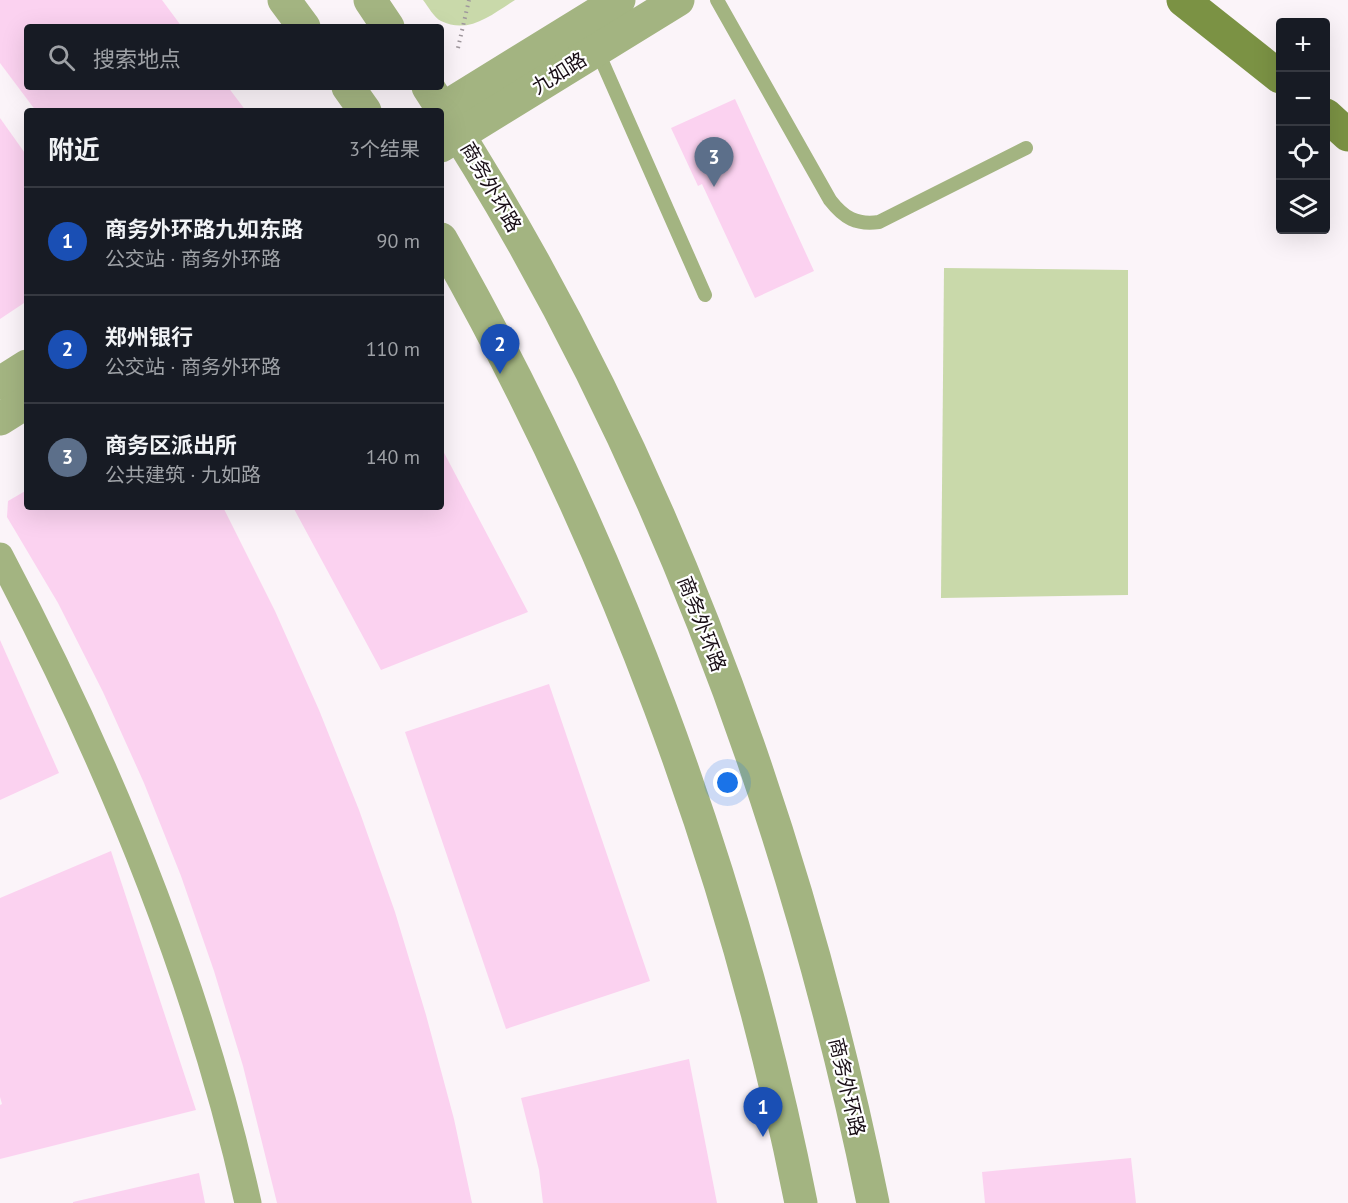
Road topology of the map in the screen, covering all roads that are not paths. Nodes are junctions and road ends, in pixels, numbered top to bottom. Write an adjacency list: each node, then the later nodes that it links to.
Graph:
1 (284, 0): 7 (street)
2 (370, 0): 8 (street)
3 (619, 0): 13 (street, 九如路)
4 (678, 0): 9 (street, 九如路)
5 (717, 0): 18 (lane)
6 (1183, 0): 10 (main road)
7 (302, 24)
8 (386, 24)
9 (597, 50): 14 (street, 九如路); 20 (lane)
10 (1276, 73)
11 (350, 90): 12 (street)
12 (363, 108)
13 (444, 116)
14 (444, 116)
15 (1330, 119): 17 (main road)
16 (444, 120): 28 (street, 商务外环路)
17 (1348, 135)
18 (1026, 148)
19 (444, 245): 27 (street)
20 (705, 295)
21 (24, 368): 22 (street)
22 (0, 383)
23 (24, 404): 24 (street)
24 (0, 419)
25 (0, 556): 26 (street)
26 (248, 1203)
27 (801, 1203)
28 (873, 1203)

